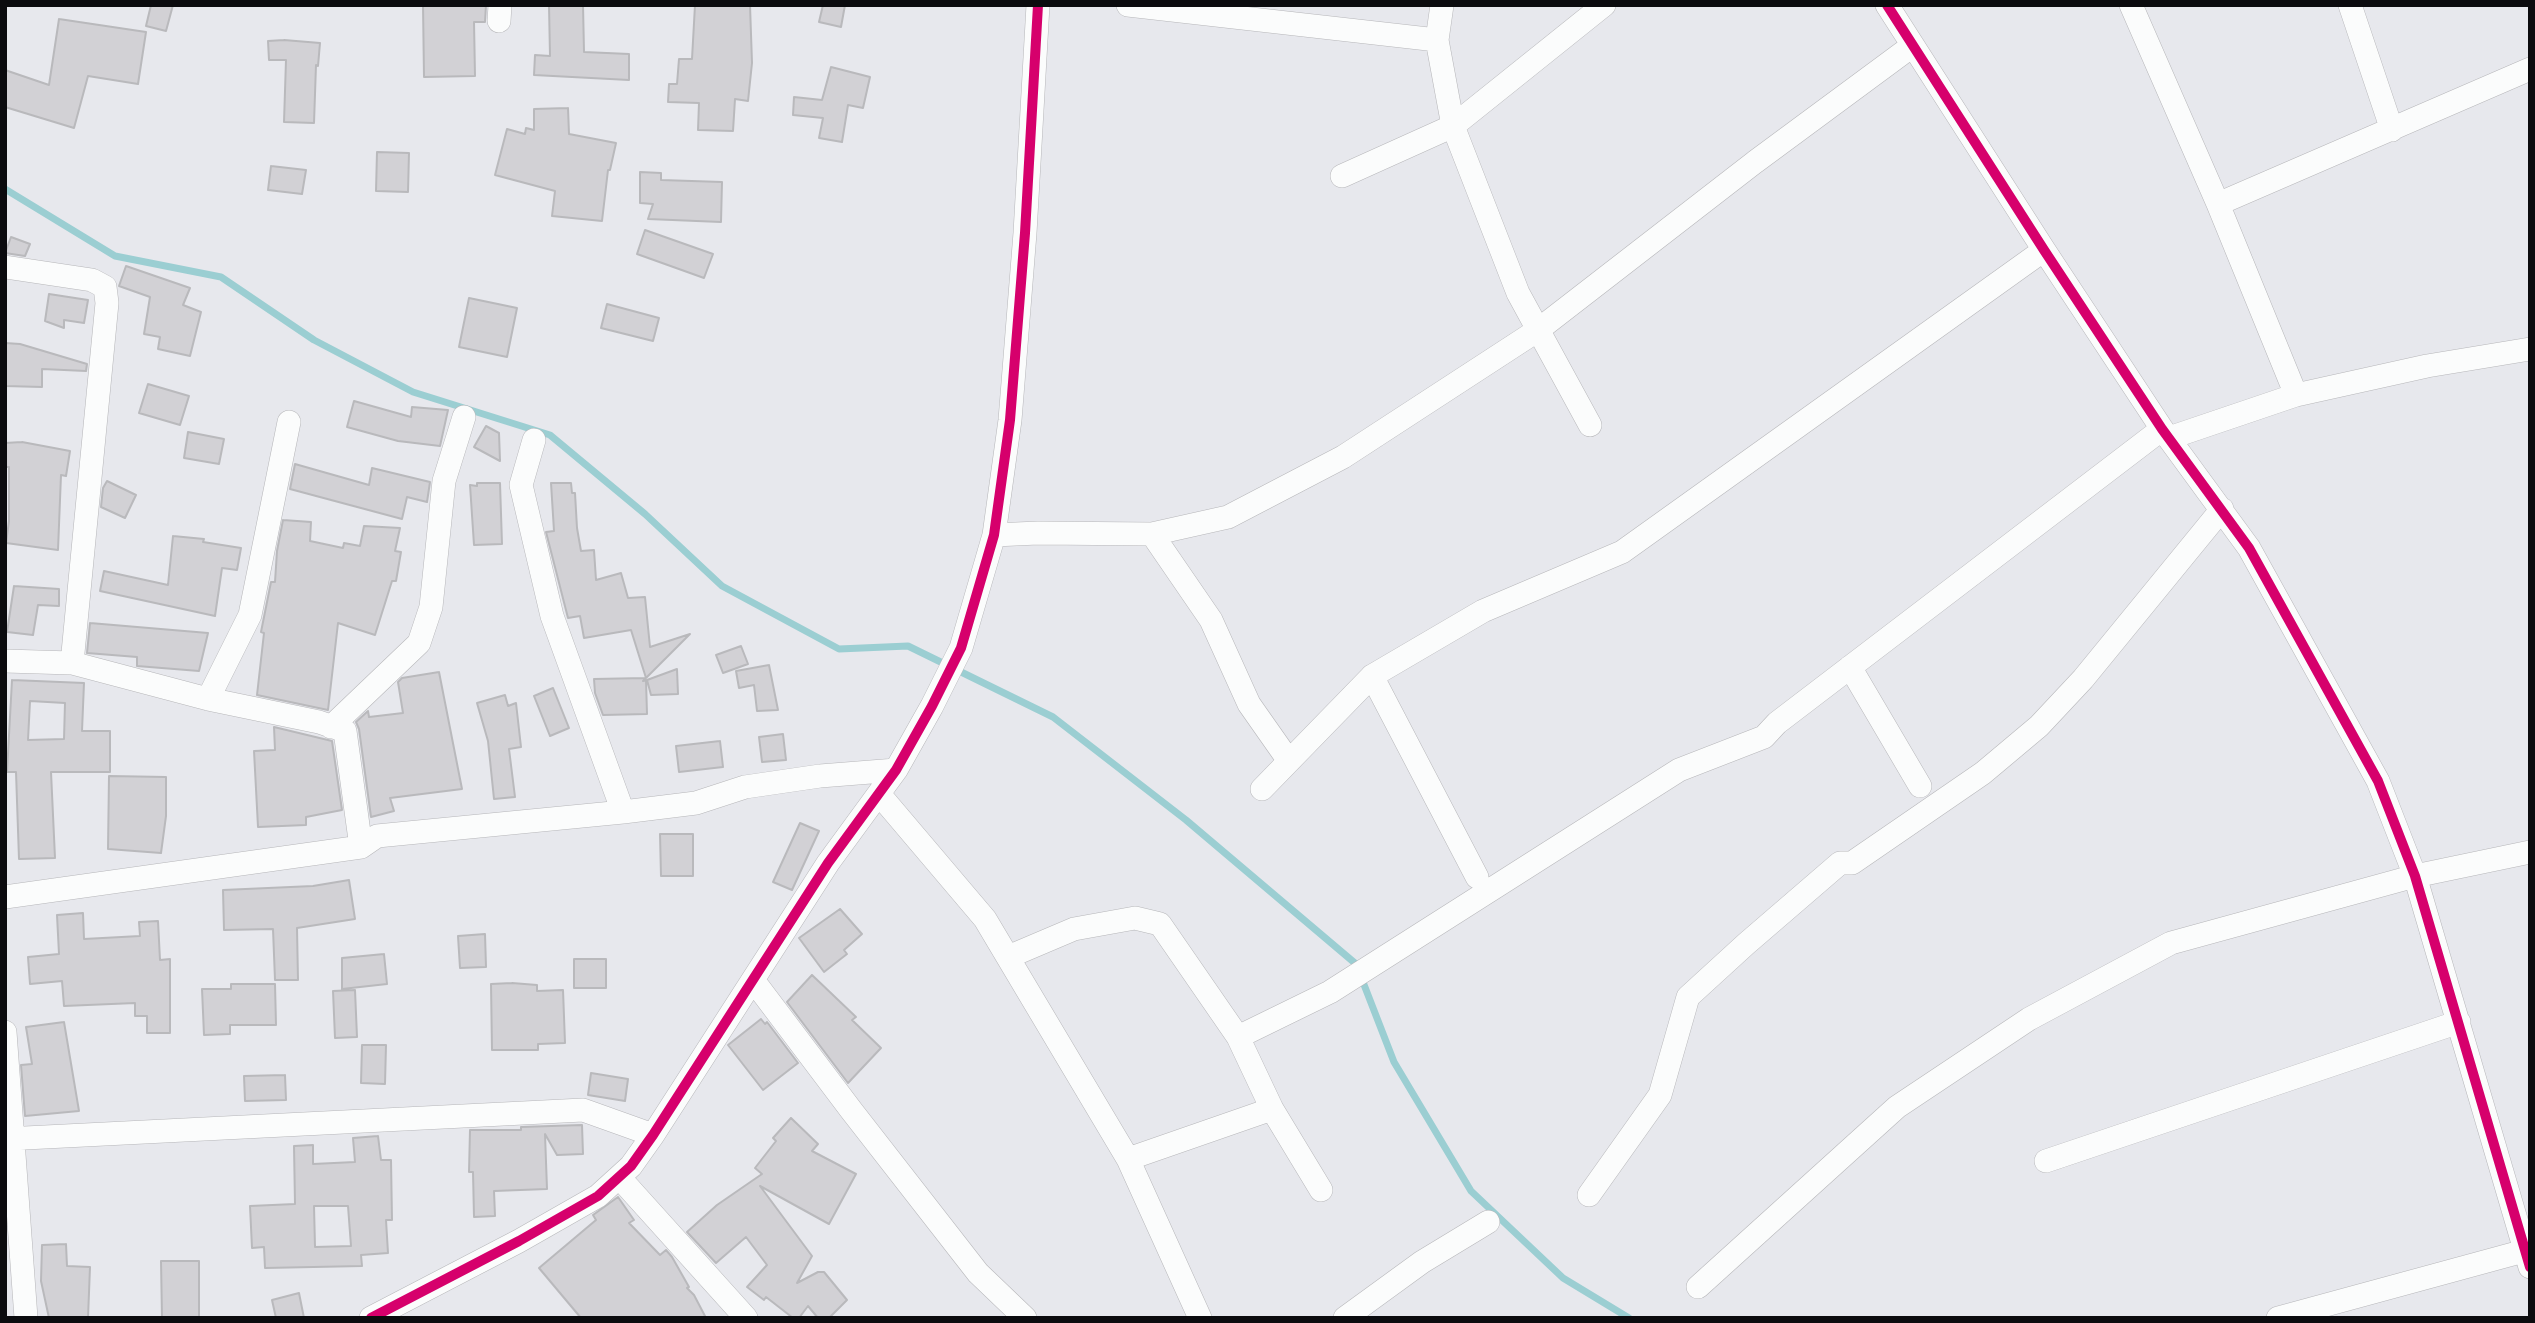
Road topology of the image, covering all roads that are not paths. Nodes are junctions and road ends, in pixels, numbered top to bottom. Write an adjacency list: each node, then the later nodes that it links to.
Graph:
1 (1038, 5): 27 (street)
2 (1128, 5): 8 (street)
3 (1442, 5): 8 (street)
4 (1604, 5): 11 (street)
5 (1887, 5): 9 (street)
6 (2131, 5): 14 (street)
7 (2350, 5): 12 (street)
8 (1437, 40): 11 (street)
9 (1912, 46): 15 (street); 17 (street)
10 (2530, 69): 12 (street)
11 (1453, 126): 13 (street); 17 (street)
12 (2392, 130): 14 (street)
13 (1342, 176)
14 (2218, 204): 19 (street)
15 (2044, 250): 23 (street); 31 (street)
16 (5, 267): 29 (street)
17 (1538, 330): 22 (street); 26 (street)
18 (2530, 349): 19 (street)
19 (2296, 395): 23 (street)
20 (464, 417): 33 (street)
21 (289, 422): 32 (street)
22 (1590, 425)
23 (2165, 434): 25 (street); 30 (street)
24 (534, 440): 39 (street)
25 (2222, 509): 42 (street); 57 (street)
26 (1152, 534): 27 (street); 34 (street)
27 (994, 535): 35 (street)
28 (5, 661): 29 (street)
29 (72, 663): 32 (street)
30 (1850, 667): 36 (street); 49 (street)
31 (1371, 676): 34 (street); 43 (street)
32 (208, 699): 33 (street)
33 (331, 727): 40 (street)
34 (1289, 761): 37 (street)
35 (896, 771): 38 (street); 39 (street)
36 (1920, 786)
37 (1262, 789)
38 (879, 793): 45 (street); 46 (street)
39 (623, 813): 40 (street)
40 (361, 847): 44 (street)
41 (2530, 852): 42 (street)
42 (2415, 876): 47 (street); 60 (street)
43 (1477, 877)
44 (5, 897)
45 (1008, 957): 49 (street); 53 (street)
46 (753, 980): 51 (street); 64 (street)
47 (2459, 1022): 54 (street); 59 (street)
48 (5, 1032): 52 (street)
49 (1238, 1037): 50 (street)
50 (1272, 1109): 53 (street); 56 (street)
51 (653, 1135): 52 (street); 55 (street)
52 (9, 1139): 61 (street)
53 (1128, 1159): 65 (street)
54 (2046, 1161)
55 (619, 1177): 62 (street); 63 (street)
56 (1321, 1190)
57 (1589, 1195)
58 (1488, 1222): 66 (street)
59 (2527, 1259): 67 (street)
60 (1698, 1287)
61 (26, 1318)
62 (371, 1318)
63 (746, 1318)
64 (1025, 1318)
65 (1200, 1318)
66 (1345, 1318)
67 (2278, 1318)

